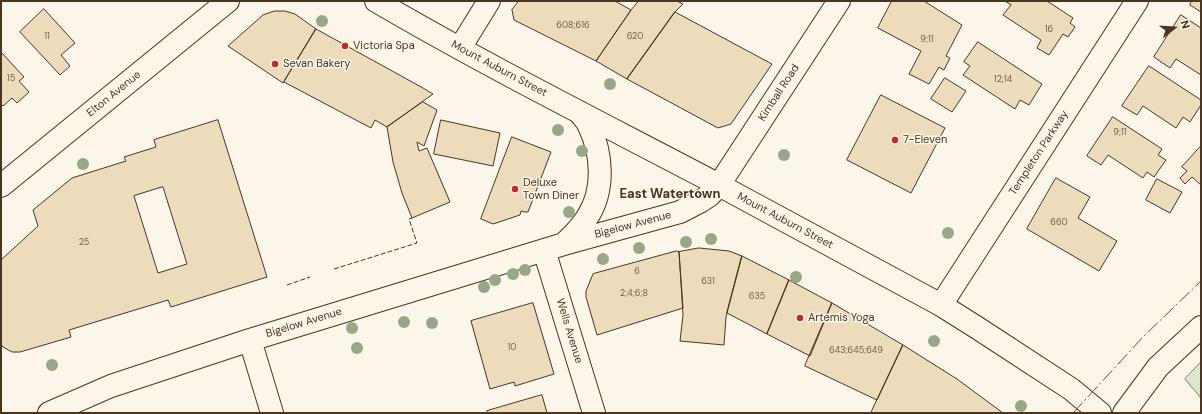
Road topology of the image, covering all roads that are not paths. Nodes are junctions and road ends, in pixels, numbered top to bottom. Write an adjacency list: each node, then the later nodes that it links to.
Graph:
1 (228, 1): 9 (street, Elton Avenue)
2 (376, 1): 6 (street, Mount Auburn Street)
3 (489, 1): 6 (street)
4 (839, 1): 8 (street, Kimball Road)
5 (1137, 1): 11 (street, Templeton Parkway)
6 (460, 48): 7 (street, Mount Auburn Street)
7 (580, 112): 8 (street, Mount Auburn Street); 10 (street, Bigelow Avenue)
8 (719, 185): 10 (street, Bigelow Avenue); 11 (street, Mount Auburn Street)
9 (1, 186)
10 (554, 247): 13 (street, Bigelow Avenue); 16 (street, Wells Avenue)
11 (941, 305): 17 (street, Mount Auburn Street)
12 (1201, 327): 18 (street)
13 (250, 340): 14 (street, Bigelow Avenue); 15 (street)
14 (49, 413)
15 (272, 413)
16 (594, 413)
17 (1100, 413)
18 (1124, 413)

